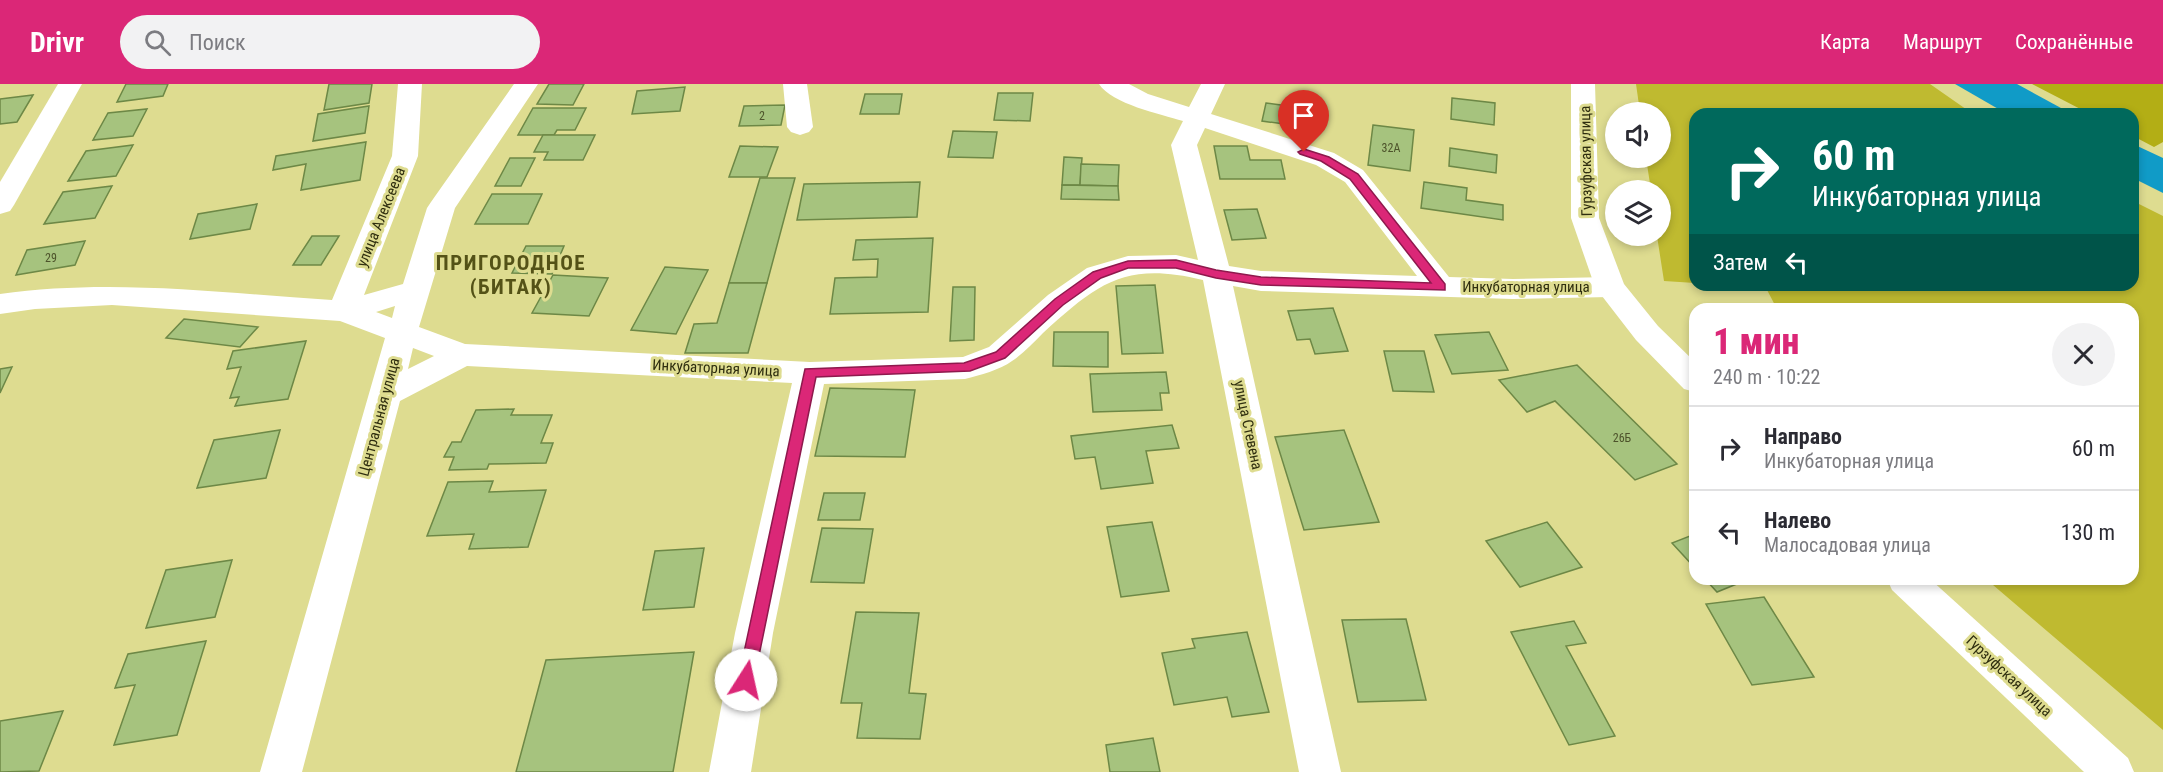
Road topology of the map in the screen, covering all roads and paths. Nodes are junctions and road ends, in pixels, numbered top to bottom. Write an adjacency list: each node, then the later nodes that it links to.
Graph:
1 (70, 84): 10 (street)
2 (410, 84): 17 (street, улица Алексеева)
3 (526, 84): 15 (street, Центральная улица)
4 (795, 84): 9 (street)
5 (1111, 84): 8 (street)
6 (1213, 84): 8 (street, улица Стевена)
7 (1583, 84): 13 (street, Гурзуфская улица)
8 (1198, 117): 12 (street, улица Стевена); 14 (street)
9 (800, 127)
10 (10, 172): 11 (street)
11 (0, 205)
12 (1216, 274): 14 (street, Инкубаторная улица); 20 (street, Инкубаторная улица); 26 (street, улица Стевена)
13 (1610, 286): 14 (street, Инкубаторная улица); 21 (street, Гурзуфская улица)
14 (1441, 287)
15 (415, 290): 17 (street); 18 (street, Центральная улица)
16 (0, 304): 17 (street)
17 (343, 311): 18 (street, Инкубаторная улица)
18 (402, 333): 19 (street, Инкубаторная улица); 22 (street, Центральная улица)
19 (463, 355): 20 (street, Инкубаторная улица); 22 (street)
20 (810, 373): 25 (street)
21 (1689, 375)
22 (385, 394): 24 (street, Центральная улица)
23 (1911, 585): 27 (street, Гурзуфская улица)
24 (281, 772)
25 (730, 772)
26 (1320, 772)
27 (2113, 772)

